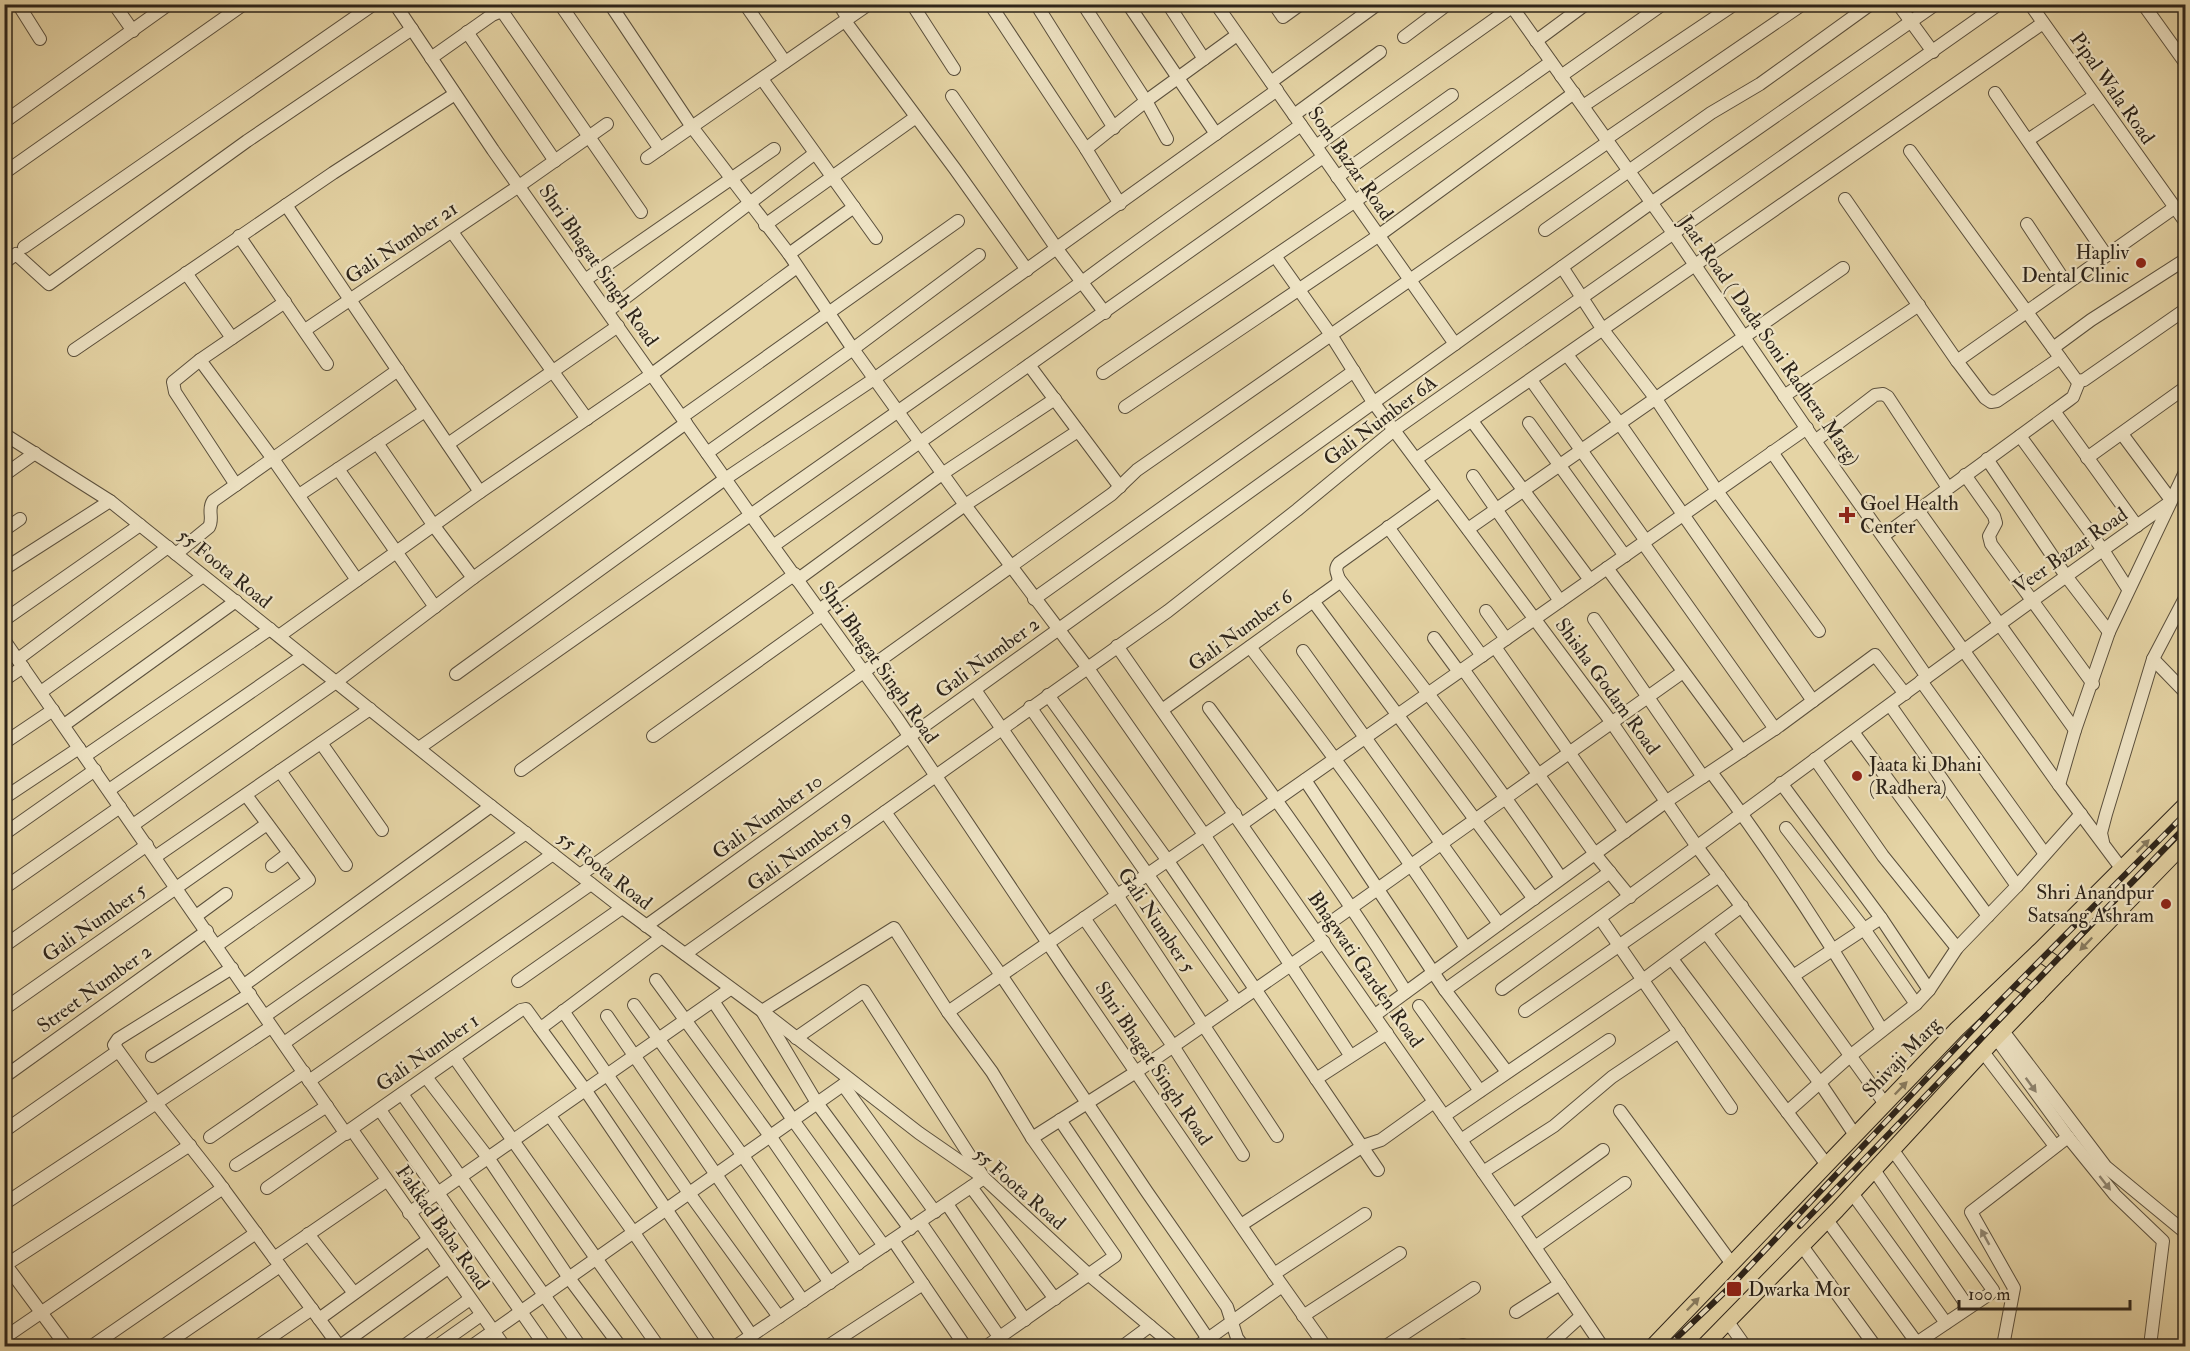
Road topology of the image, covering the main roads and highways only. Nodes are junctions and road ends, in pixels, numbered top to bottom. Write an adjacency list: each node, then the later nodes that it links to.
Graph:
1 (2186, 804): 3 (main road, Shivaji Marg, one-way to 1)
2 (2186, 842): 4 (main road, one-way to 4)
3 (2038, 952): 4 (main road); 5 (main road, Shivaji Marg)
4 (2063, 969): 6 (main road)
5 (2011, 978): 6 (main road); 7 (main road, Shivaji Marg, one-way to 5)
6 (2038, 994): 8 (main road)
7 (1653, 1347)
8 (1704, 1347)

